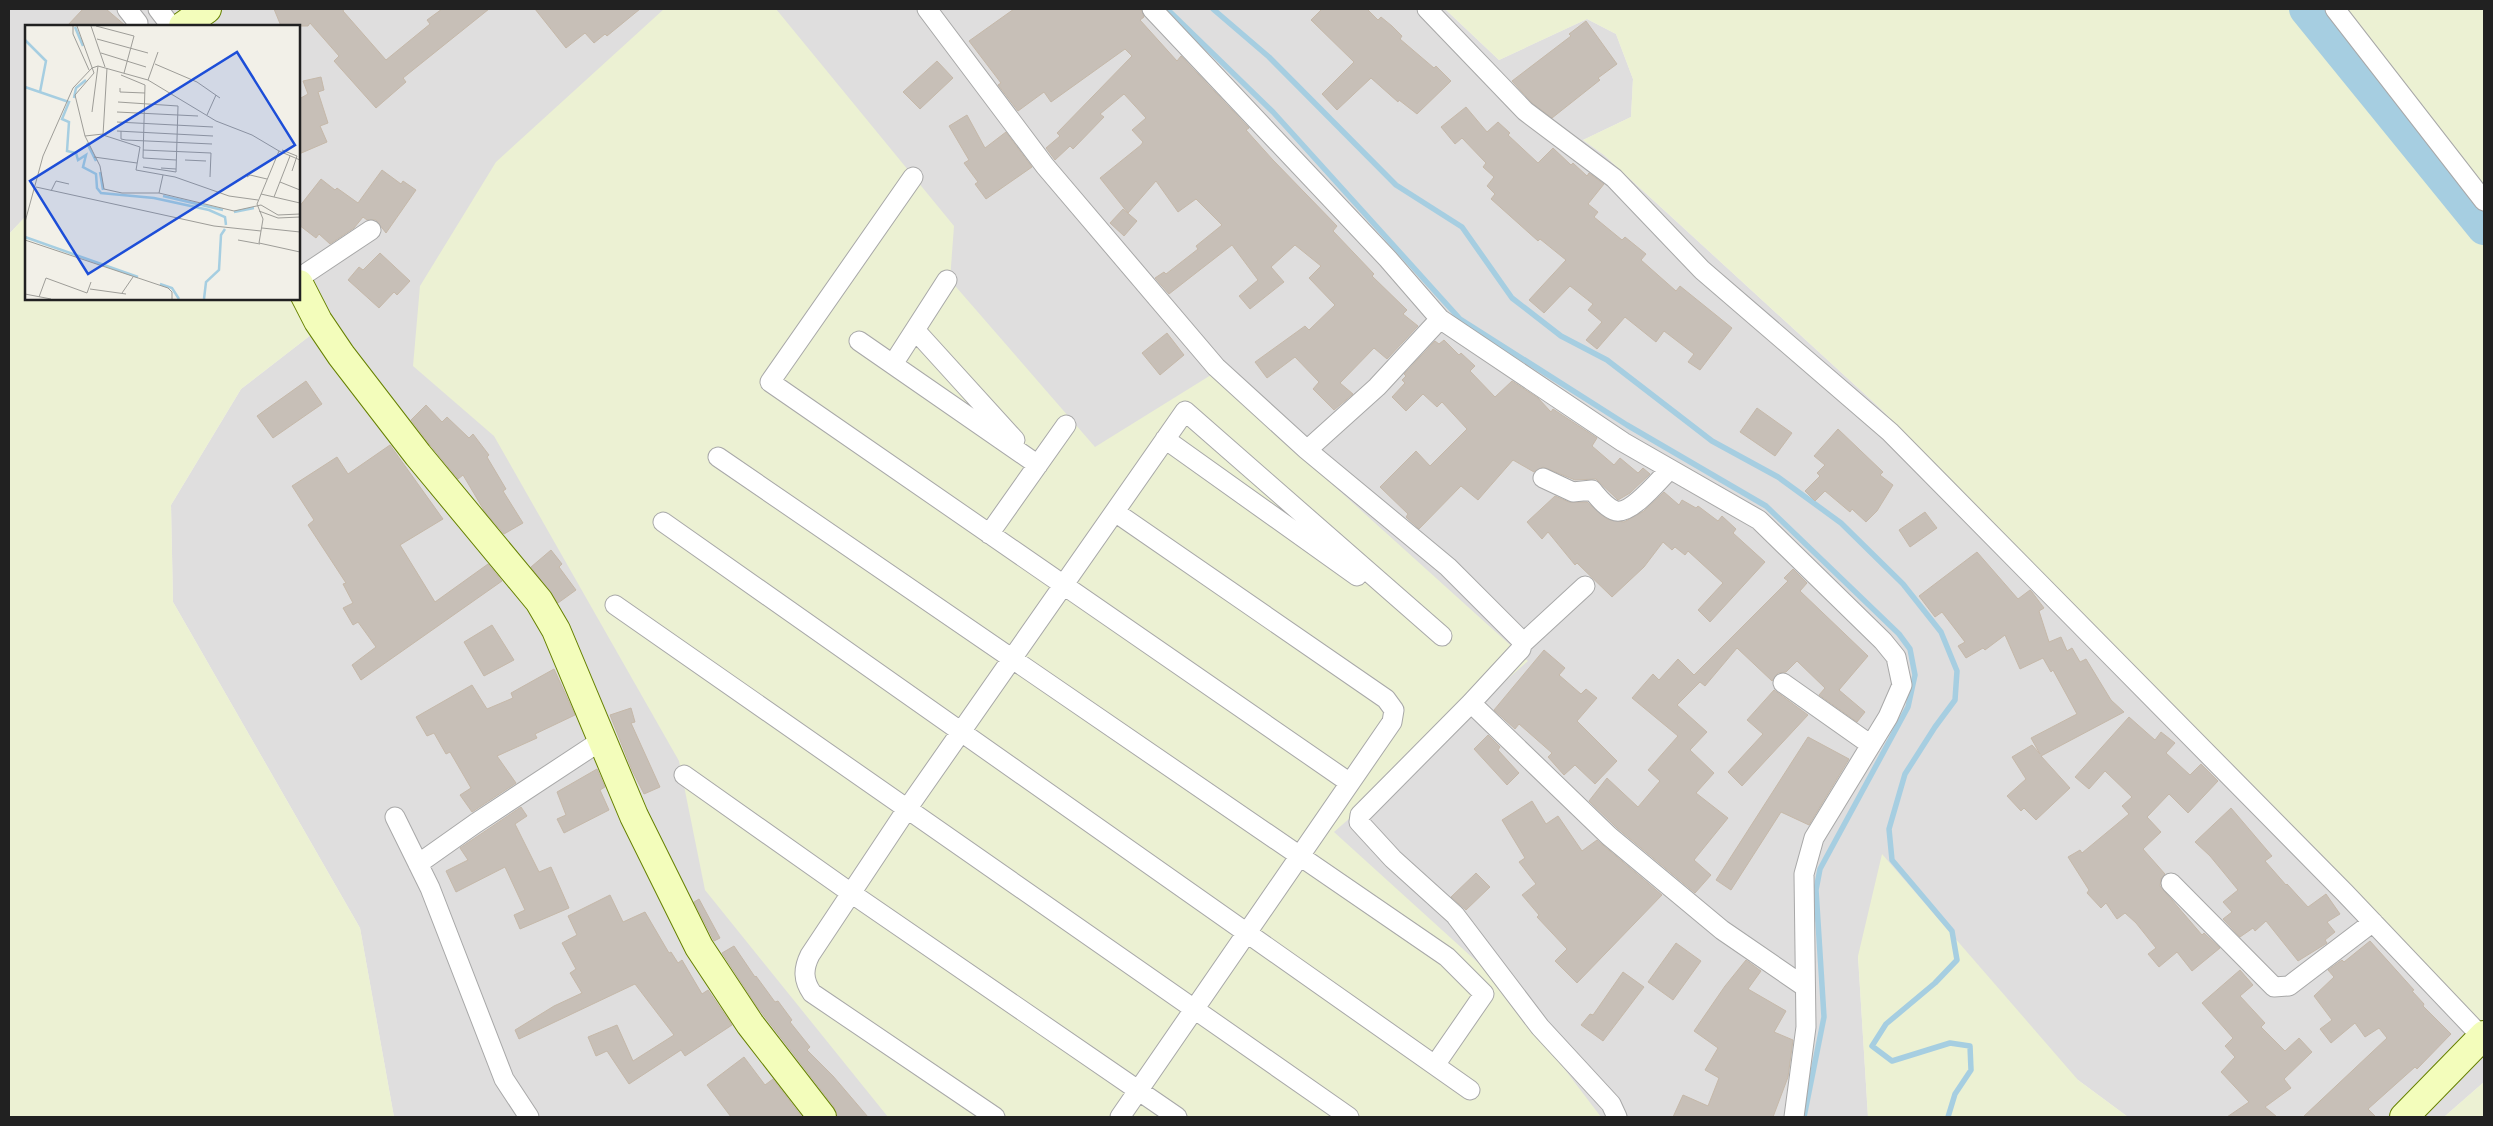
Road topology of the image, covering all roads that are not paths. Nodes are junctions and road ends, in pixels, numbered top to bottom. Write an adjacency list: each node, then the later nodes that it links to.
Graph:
1 (158, 9): 7 (street)
2 (207, 9): 8 (street)
3 (928, 9): 21 (street)
4 (1152, 9): 15 (street)
5 (1427, 9): 47 (street)
6 (2335, 9): 10 (street)
7 (170, 25)
8 (184, 25)
9 (912, 177): 28 (street)
10 (2484, 201)
11 (371, 230): 12 (street)
12 (300, 277)
13 (947, 280): 16 (street)
14 (300, 286): 37 (street)
15 (1440, 319): 21 (street); 24 (street)
16 (915, 330): 18 (street); 23 (street)
17 (859, 341): 18 (street)
18 (893, 364): 23 (street)
19 (1066, 425): 23 (street)
20 (1165, 439): 20 (street); 26 (street)
21 (1307, 450): 32 (street)
22 (718, 457): 33 (street)
23 (1038, 466): 28 (street)
24 (1670, 469): 25 (street); 38 (street)
25 (1543, 478)
26 (1115, 512): 29 (street); 40 (street)
27 (663, 522): 36 (street)
28 (989, 534): 29 (street)
29 (1064, 585): 33 (street); 40 (street)
30 (1585, 586): 32 (street)
31 (615, 604): 41 (street)
32 (1522, 644): 35 (street)
33 (1012, 659): 36 (street); 43 (street)
34 (1783, 684): 38 (street)
35 (1471, 703): 49 (street); 61 (street)
36 (962, 732): 41 (street); 48 (street)
37 (602, 740): 44 (street); 56 (street)
38 (1871, 745): 49 (street)
39 (684, 774): 46 (street)
40 (1350, 784): 43 (street)
41 (908, 809): 46 (street); 50 (street)
42 (395, 817): 44 (street)
43 (1300, 856): 48 (street); 52 (street)
44 (418, 864): 55 (street)
45 (2171, 883): 47 (street)
46 (851, 893): 53 (street); 57 (street)
47 (2372, 922): 51 (street)
48 (1247, 933): 50 (street); 52 (street)
49 (1805, 987): 62 (street)
50 (1194, 1009): 53 (street); 60 (street)
51 (2483, 1036): 63 (street)
52 (1435, 1065): 54 (street)
53 (1138, 1090): 58 (street); 59 (street)
54 (1470, 1090)
55 (529, 1117)
56 (822, 1117)
57 (994, 1117)
58 (1120, 1117)
59 (1177, 1117)
60 (1348, 1117)
61 (1617, 1117)
62 (1794, 1117)
63 (2404, 1117)

